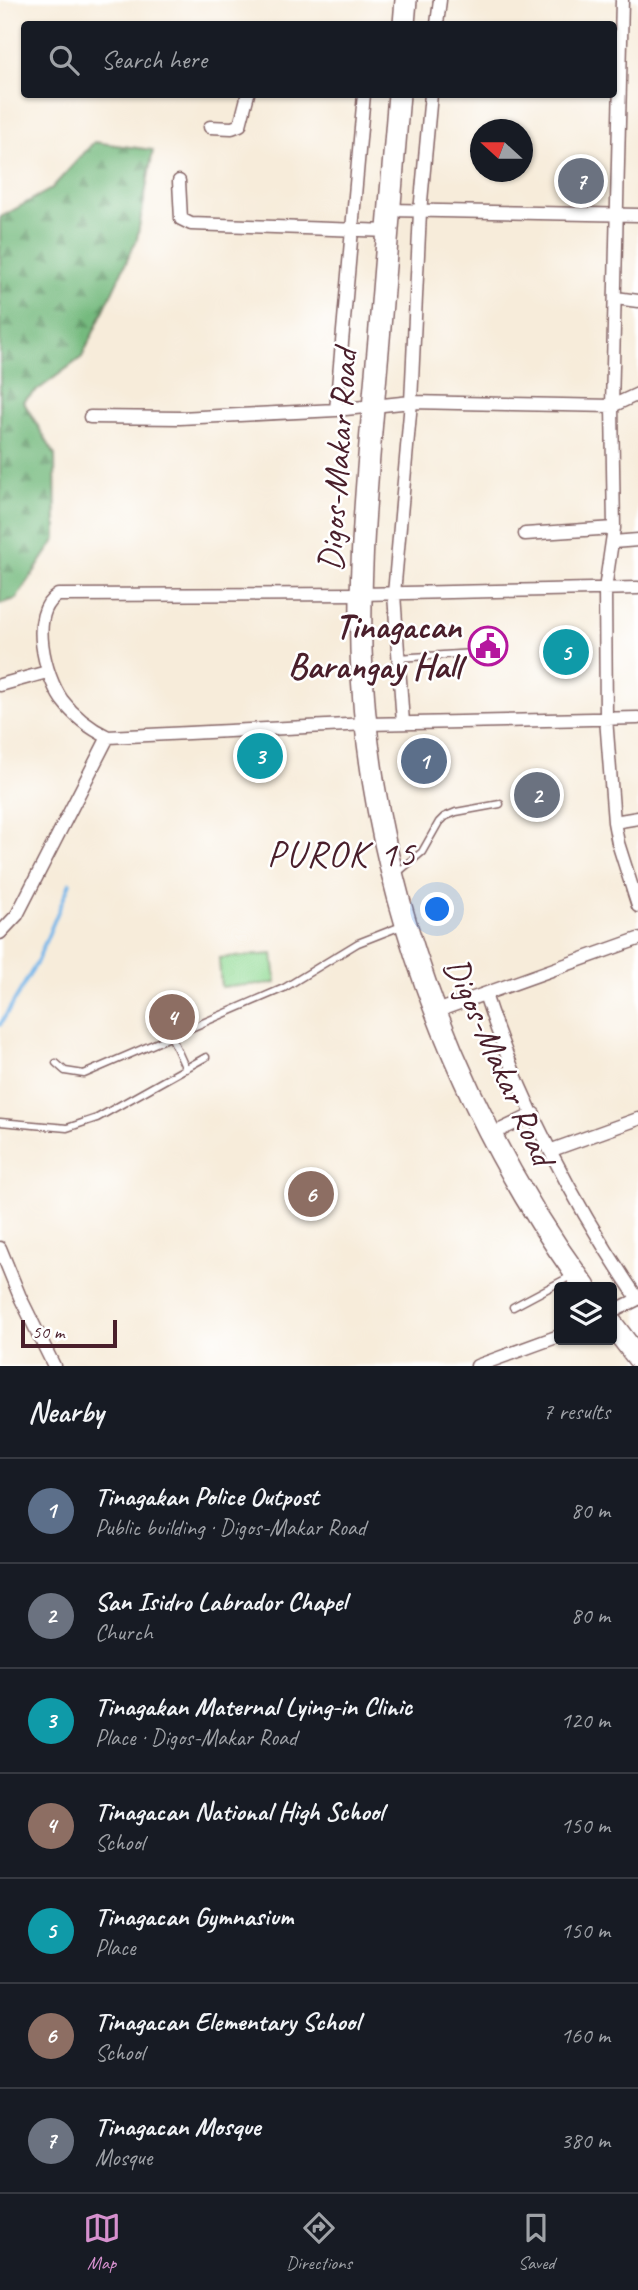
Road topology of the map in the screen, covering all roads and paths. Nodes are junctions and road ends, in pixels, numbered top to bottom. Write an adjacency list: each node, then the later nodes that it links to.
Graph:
1 (406, 0): 4 (highway)
2 (440, 0): 5 (street)
3 (622, 0): 13 (street)
4 (404, 21)
5 (437, 21)
6 (247, 98): 10 (street)
7 (364, 98): 16 (street)
8 (399, 98): 15 (highway, Digos-Makar Road)
9 (431, 98): 12 (street)
10 (210, 127)
11 (179, 181): 16 (street)
12 (420, 212): 13 (street); 15 (street); 20 (street)
13 (616, 215): 14 (street); 17 (street)
14 (638, 215)
15 (389, 221): 16 (street); 21 (highway, Digos-Makar Road)
16 (351, 229): 23 (street)
17 (617, 298): 18 (street); 22 (street)
18 (638, 300)
19 (638, 394): 22 (street)
20 (411, 402): 21 (street); 22 (street); 32 (street)
21 (373, 406): 23 (street); 31 (highway, Digos-Makar Road)
22 (612, 406): 25 (street)
23 (336, 410): 24 (street)
24 (90, 416)
25 (614, 528): 26 (street); 28 (street)
26 (525, 534)
27 (638, 540): 28 (street)
28 (613, 542): 30 (street)
29 (638, 588): 30 (street)
30 (604, 589): 32 (street); 37 (street)
31 (362, 594): 32 (street); 35 (street); 40 (highway, Digos-Makar Road)
32 (394, 594): 34 (street)
33 (473, 653): 34 (lane)
34 (398, 658): 39 (street)
35 (47, 672): 36 (street); 41 (street)
36 (0, 685)
37 (606, 718): 38 (street); 39 (street); 44 (street)
38 (638, 718)
39 (403, 723): 40 (street)
40 (366, 724): 41 (street); 45 (highway, Digos-Makar Road)
41 (108, 737): 48 (street)
42 (500, 804): 45 (lane)
43 (638, 818): 44 (street)
44 (614, 822): 46 (street)
45 (392, 877): 47 (highway, Digos-Makar Road)
46 (638, 905)
47 (406, 924): 51 (highway, Digos-Makar Road); 52 (lane)
48 (0, 933)
49 (638, 939): 50 (street)
50 (485, 994): 51 (street); 56 (street)
51 (437, 1011): 59 (highway, Digos-Makar Road)
52 (171, 1036): 54 (lane); 55 (lane)
53 (206, 1057): 55 (lane)
54 (56, 1063)
55 (186, 1069): 58 (lane)
56 (534, 1114): 59 (street); 60 (street)
57 (638, 1119): 60 (street)
58 (0, 1122)
59 (490, 1135): 62 (highway, Digos-Makar Road)
60 (552, 1150): 63 (street)
61 (0, 1248): 69 (street)
62 (580, 1281): 64 (lane)
63 (638, 1299): 65 (street)
64 (513, 1307)
65 (617, 1310)
66 (617, 1331): 68 (highway)
67 (554, 1338): 70 (street)
68 (638, 1358)
69 (54, 1366)
70 (477, 1366)

